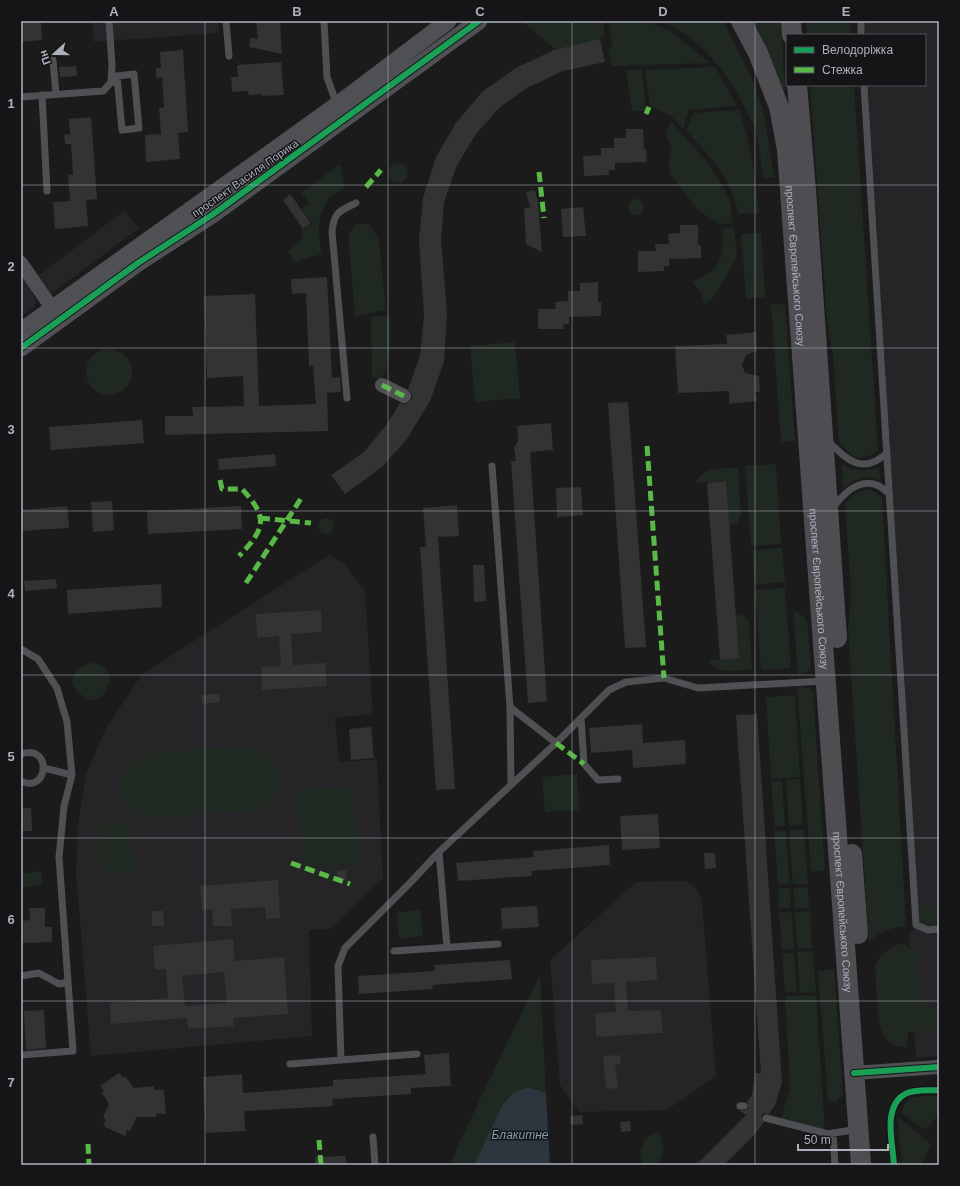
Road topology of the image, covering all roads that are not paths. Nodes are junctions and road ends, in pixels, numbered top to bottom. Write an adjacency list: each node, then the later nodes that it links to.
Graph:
1 (109, 21): 14 (lane)
2 (226, 21): 11 (lane)
3 (324, 21): 20 (lane)
4 (448, 21): 20 (street, проспект Василя Порика)
5 (479, 21): 26 (street, проспект Василя Порика)
6 (741, 21): 36 (main road, проспект Європейського Союзу)
7 (791, 21): 9 (main road)
8 (861, 21): 10 (lane)
9 (792, 34)
10 (861, 34)
11 (229, 56)
12 (53, 60): 17 (lane)
13 (117, 76): 13 (lane); 14 (lane)
14 (111, 83): 17 (lane)
15 (797, 86): 30 (main road, проспект Європейського Союзу)
16 (864, 86): 31 (lane)
17 (56, 94): 18 (lane)
18 (42, 95): 19 (lane); 21 (lane)
19 (21, 97)
20 (337, 105): 24 (street, проспект Василя Порика)
21 (47, 191)
22 (356, 203): 29 (lane)
23 (21, 263): 24 (street)
24 (52, 308): 25 (street, проспект Василя Порика)
25 (21, 331)
26 (21, 348)
27 (382, 385): 28 (street)
28 (404, 396)
29 (347, 398)
30 (823, 436): 31 (lane); 34 (main road, проспект Європейського Союзу)
31 (887, 453): 33 (lane)
32 (492, 466): 37 (lane)
33 (889, 494): 34 (lane); 47 (lane)
34 (828, 514): 58 (main road, проспект Європейського Союзу)
35 (21, 649): 42 (lane)
36 (826, 681): 38 (lane); 58 (main road, проспект Європейського Союзу)
37 (510, 707): 39 (lane); 45 (lane)
38 (581, 718): 39 (lane); 43 (lane)
39 (556, 743): 45 (lane)
40 (21, 754): 41 (lane)
41 (44, 768): 42 (lane); 44 (lane)
42 (72, 775): 52 (lane)
43 (618, 779)
44 (21, 781)
45 (511, 784): 46 (lane)
46 (439, 852): 49 (lane); 55 (lane)
47 (939, 929)
48 (498, 944): 49 (lane)
49 (447, 947): 50 (lane)
50 (394, 951)
51 (21, 976): 52 (lane)
52 (68, 982): 54 (lane)
53 (417, 1054): 55 (lane)
54 (21, 1055)
55 (341, 1060): 56 (lane)
56 (290, 1064)
57 (939, 1068): 58 (street)
58 (861, 1073): 60 (main road, проспект Європейського Союзу); 66 (main road, проспект Європейського Союзу)
59 (766, 1118): 61 (lane)
60 (858, 1129): 61 (lane); 65 (main road, проспект Європейського Союзу)
61 (833, 1133): 64 (lane)
62 (373, 1137): 63 (lane)
63 (375, 1165)
64 (835, 1165)
65 (861, 1165)
66 (874, 1165)

